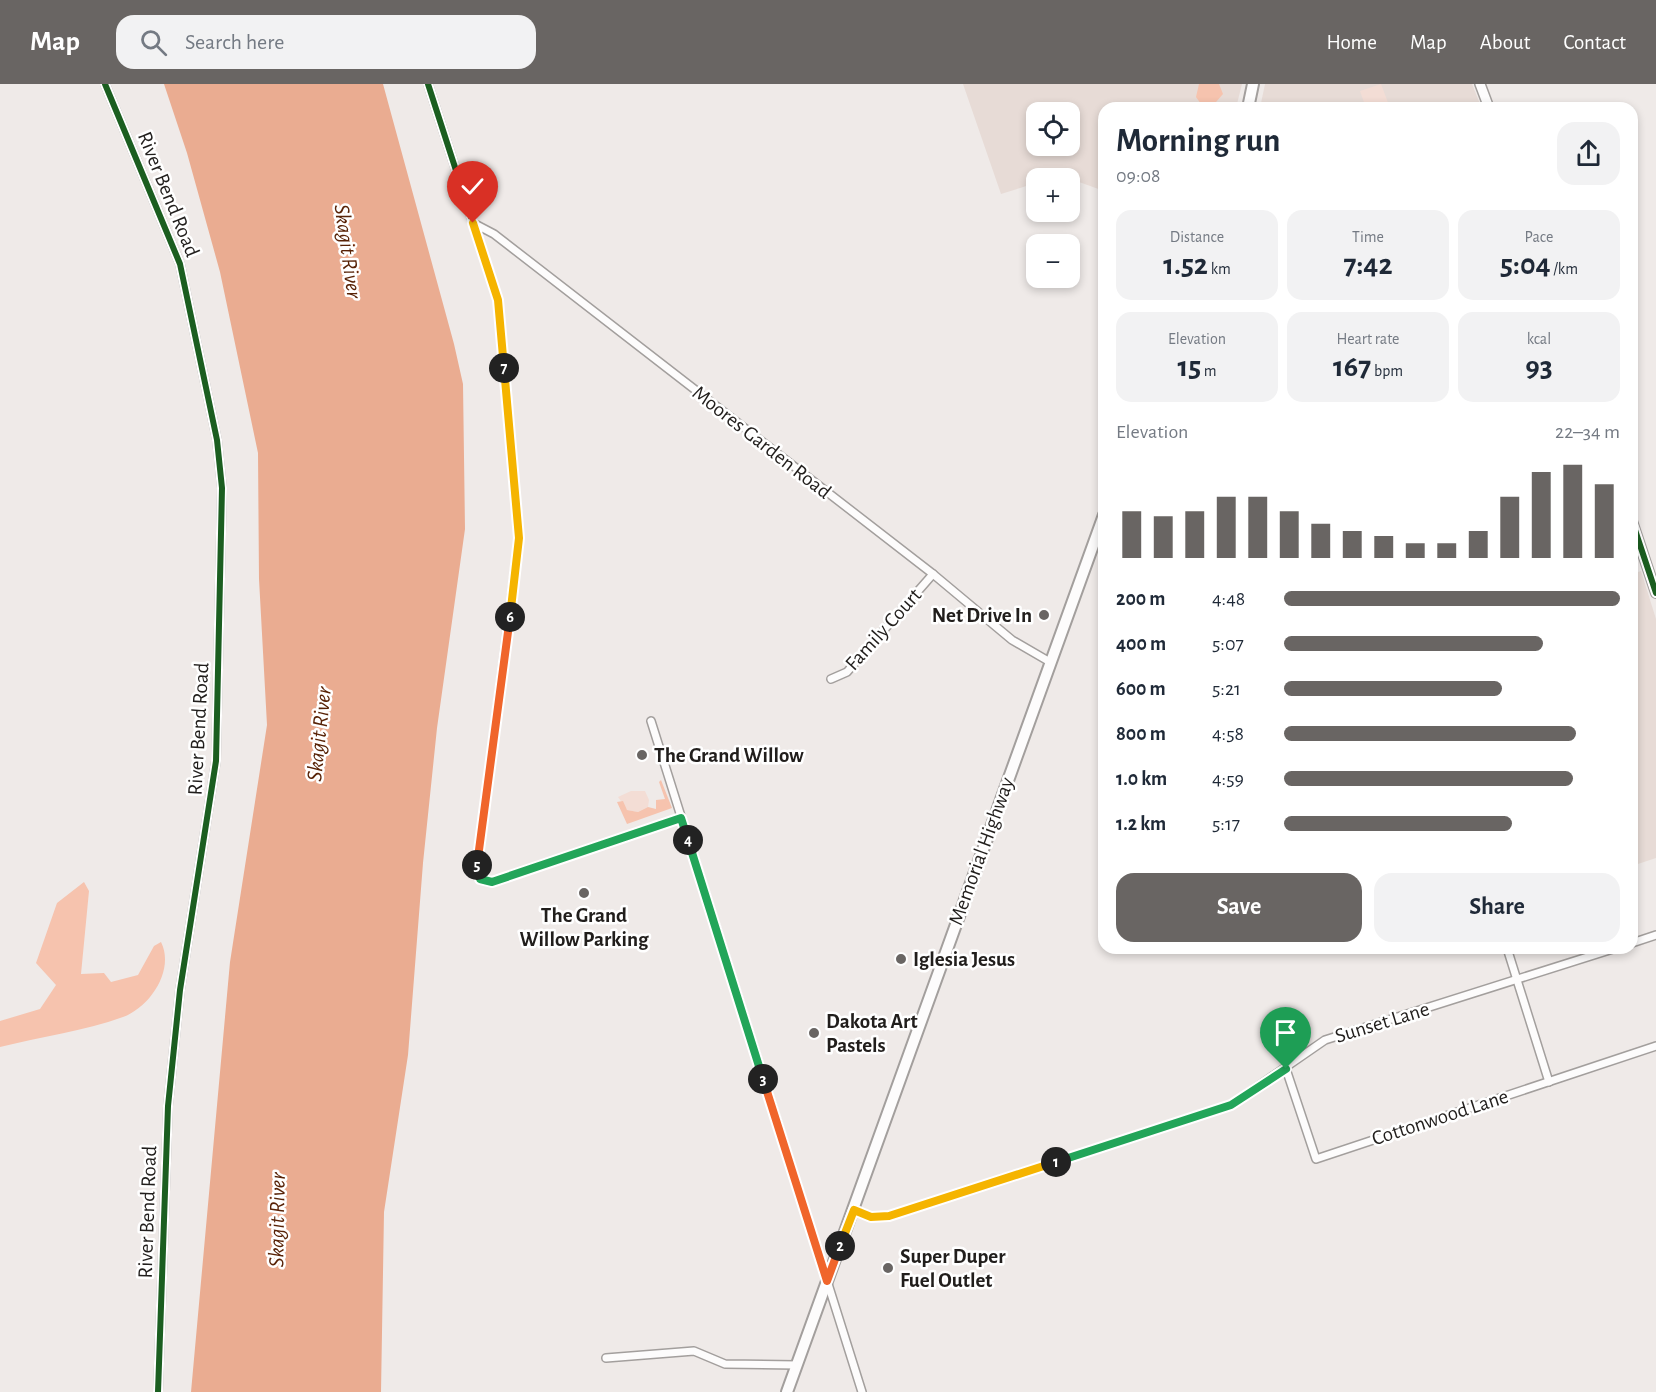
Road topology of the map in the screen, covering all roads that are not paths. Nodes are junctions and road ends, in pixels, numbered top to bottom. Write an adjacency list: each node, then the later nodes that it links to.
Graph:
1 (105, 84): 28 (street, River Bend Road)
2 (428, 84): 7 (street)
3 (1253, 84): 5 (main road)
4 (1480, 84): 6 (street)
5 (1249, 102)
6 (1487, 102)
7 (473, 223): 10 (street, Moores Garden Road); 15 (street)
8 (1098, 531): 12 (main road, Memorial Highway)
9 (1638, 539): 11 (street)
10 (933, 574): 12 (street, Moores Garden Road); 13 (street, Family Court)
11 (1656, 593)
12 (1050, 662): 24 (main road, Memorial Highway)
13 (831, 680)
14 (651, 721): 15 (street)
15 (681, 818): 25 (street)
16 (1656, 935): 17 (street)
17 (1638, 941)
18 (1509, 954): 20 (street)
19 (1597, 954): 20 (street, Sunset Lane)
20 (1517, 980): 22 (street, Sunset Lane); 23 (street)
21 (1656, 1046): 23 (street, Cottonwood Lane)
22 (1286, 1069): 23 (street, Cottonwood Lane); 24 (street, Sunset Lane)
23 (1549, 1082)
24 (854, 1210): 25 (main road, Memorial Highway)
25 (827, 1281): 27 (main road, Memorial Highway); 30 (street)
26 (606, 1358): 27 (street)
27 (797, 1365): 29 (main road, Memorial Highway)
28 (158, 1392)
29 (787, 1392)
30 (862, 1392)

